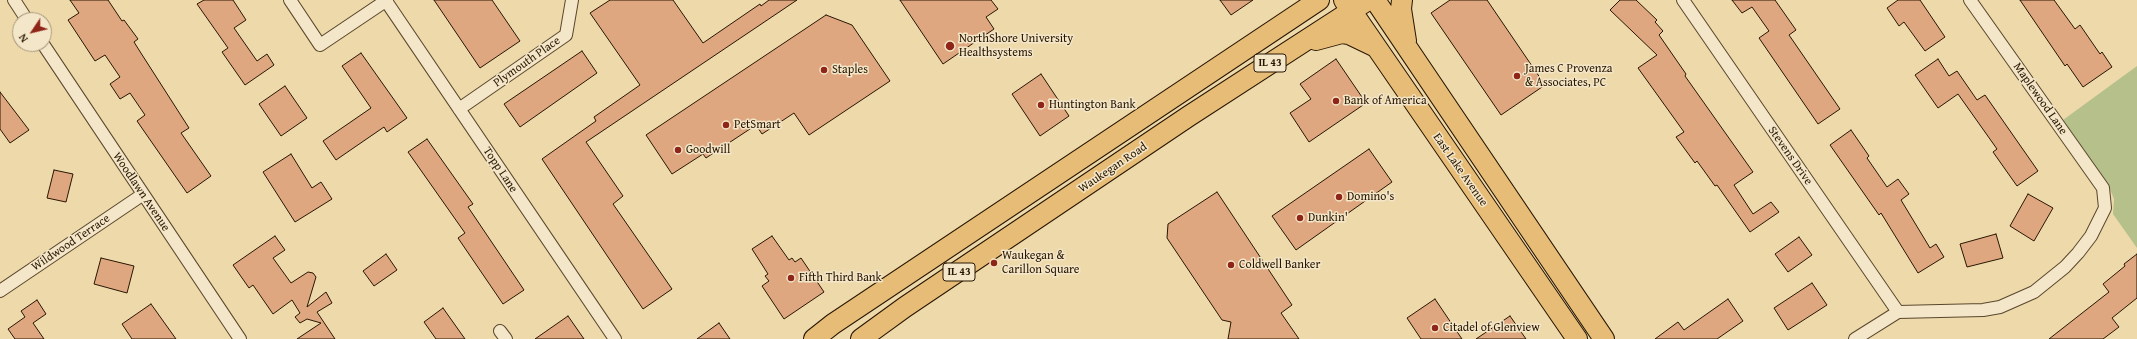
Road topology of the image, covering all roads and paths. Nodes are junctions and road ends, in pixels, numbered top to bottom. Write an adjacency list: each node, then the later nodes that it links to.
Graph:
1 (14, 0): 12 (street)
2 (290, 0): 3 (street)
3 (386, 0): 18 (street, Topp Lane)
4 (572, 0): 18 (street, Plymouth Place)
5 (1301, 0): 13 (main road)
6 (1319, 0): 13 (main road, Waukegan Road / IL 43)
7 (1375, 0): 16 (main road, East Lake Avenue)
8 (1402, 0): 16 (main road)
9 (1683, 0): 21 (street, Stevens Drive)
10 (1970, 0): 21 (street, Maplewood Lane)
11 (1354, 4): 14 (main road, Waukegan Road / IL 43); 15 (main road, East Lake Avenue)
12 (22, 12)
13 (1287, 20): 24 (main road, Waukegan Road / IL 43)
14 (1300, 44): 15 (main road); 25 (main road, Waukegan Road / IL 43)
15 (1375, 46): 26 (main road, East Lake Avenue)
16 (1409, 50): 27 (main road, East Lake Avenue)
17 (48, 52): 19 (street, Woodlawn Avenue)
18 (459, 109): 23 (street, Topp Lane)
19 (142, 195): 20 (street, Wildwood Terrace); 22 (street, Woodlawn Avenue)
20 (0, 291)
21 (1898, 312): 28 (street)
22 (240, 339)
23 (615, 339)
24 (814, 339)
25 (862, 339)
26 (1577, 339)
27 (1604, 339)
28 (1855, 339)

